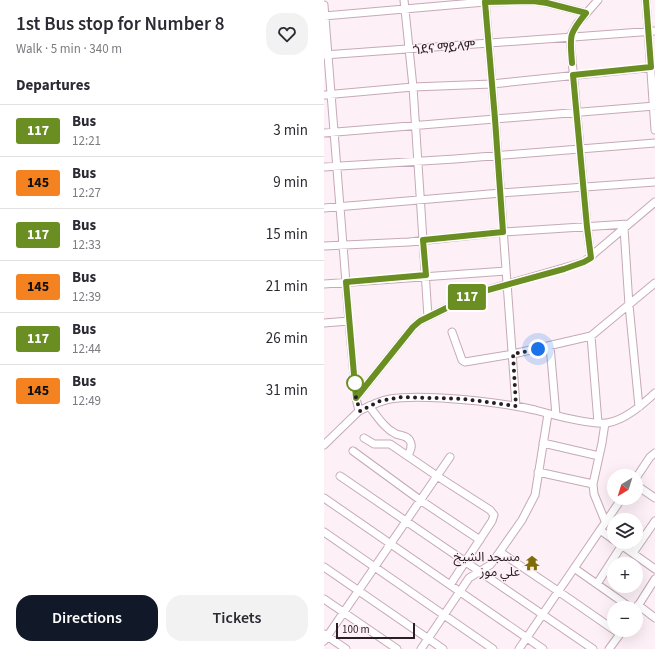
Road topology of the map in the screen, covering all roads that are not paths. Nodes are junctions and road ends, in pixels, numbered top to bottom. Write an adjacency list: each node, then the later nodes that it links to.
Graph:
1 (404, 0): 6 (street)
2 (598, 0): 7 (street)
3 (646, 0): 9 (street)
4 (485, 1): 6 (street); 7 (street); 11 (street)
5 (324, 5): 8 (street)
6 (404, 10): 8 (street); 12 (street)
7 (586, 13): 10 (street)
8 (325, 16): 13 (street)
9 (652, 31): 10 (street, ጎደና ማይላም); 14 (street)
10 (570, 37): 11 (street, ጎደና ማይላም); 15 (street)
11 (488, 43): 12 (street, ጎደና ማይላም); 16 (street)
12 (409, 49): 13 (street, ጎደና ማይላም); 17 (street)
13 (326, 55): 18 (street)
14 (653, 67): 15 (street); 19 (street)
15 (573, 75): 16 (street); 20 (street)
16 (492, 84): 17 (street); 21 (street)
17 (413, 87): 18 (street); 22 (street)
18 (328, 95): 24 (street)
19 (654, 106): 20 (street); 23 (street)
20 (576, 112): 21 (street); 27 (street)
21 (495, 119): 22 (street); 28 (street)
22 (414, 125): 24 (street); 29 (street)
23 (655, 130)
24 (335, 132): 25 (street); 30 (street)
25 (324, 133)
26 (655, 143): 27 (street)
27 (581, 148): 28 (street); 33 (street)
28 (498, 156): 29 (street); 34 (street)
29 (417, 160): 30 (street); 35 (street)
30 (337, 166): 31 (street); 37 (street)
31 (324, 167)
32 (655, 182): 33 (street)
33 (584, 188): 34 (street); 40 (street)
34 (501, 193): 35 (street); 41 (street)
35 (420, 199): 37 (street); 42 (street)
36 (655, 202): 39 (street)
37 (339, 206): 38 (street); 43 (street)
38 (324, 208)
39 (626, 226): 40 (street); 45 (street); 52 (street)
40 (587, 227): 41 (street); 45 (street)
41 (503, 232): 42 (street); 46 (street)
42 (423, 240): 43 (street); 47 (street)
43 (342, 245): 44 (street); 48 (street)
44 (324, 246)
45 (591, 258): 51 (street)
46 (506, 271): 47 (street); 51 (street)
47 (426, 275): 48 (street); 53 (street)
48 (346, 282): 49 (street); 54 (street)
49 (324, 284)
50 (655, 284): 52 (street)
51 (507, 285): 53 (street); 59 (street)
52 (629, 306): 57 (street); 64 (street)
53 (428, 317): 61 (street)
54 (349, 321): 55 (street); 61 (street)
55 (324, 323)
56 (452, 332): 59 (street)
57 (590, 336): 58 (street); 68 (street)
58 (550, 346): 59 (street); 67 (street)
59 (513, 354): 63 (street)
60 (655, 393): 64 (street)
61 (356, 398): 65 (street)
62 (369, 406): 63 (street); 65 (street); 74 (street)
63 (516, 406): 66 (street)
64 (639, 407): 68 (street)
65 (360, 411): 71 (street)
66 (548, 414): 67 (street); 70 (street)
67 (556, 415): 68 (street)
68 (602, 423): 75 (street)
69 (364, 438): 74 (street)
70 (543, 443): 75 (street); 78 (street)
71 (324, 445)
72 (353, 451): 85 (street)
73 (655, 453): 77 (street)
74 (408, 456): 80 (street)
75 (599, 456): 81 (street)
76 (450, 457): 80 (street)
77 (642, 469)
78 (538, 472): 81 (street); 97 (street)
79 (340, 476): 87 (street)
80 (437, 476): 85 (street); 93 (street)
81 (593, 484): 88 (street)
82 (643, 490): 84 (street)
83 (324, 498): 94 (street)
84 (655, 498)
85 (420, 500): 87 (street); 93 (street)
86 (617, 505): 88 (street)
87 (406, 521): 94 (street); 99 (street)
88 (605, 521): 90 (street)
89 (655, 521): 98 (street)
90 (600, 530): 92 (street); 102 (street)
91 (324, 532): 101 (street)
92 (607, 535)
93 (480, 540): 99 (street)
94 (390, 544): 101 (street); 107 (street)
95 (616, 549): 106 (street)
96 (627, 549): 98 (street)
97 (500, 552): 104 (street); 109 (street)
98 (633, 553): 103 (street)
99 (466, 562): 104 (street); 107 (street)
100 (324, 567): 108 (street)
101 (374, 567): 108 (street); 116 (street)
102 (574, 568): 106 (street); 109 (street)
103 (655, 569)
104 (479, 571): 110 (street); 117 (street)
105 (655, 579): 113 (street)
106 (597, 584): 112 (street)
107 (450, 585): 110 (street)
108 (358, 591): 115 (street); 123 (street)
109 (558, 591): 117 (street); 119 (street)
110 (460, 592): 116 (street); 122 (street)
111 (324, 600): 115 (street)
112 (624, 601)
113 (640, 601)
114 (643, 612): 118 (street)
115 (343, 613): 120 (street); 125 (street)
116 (443, 615): 123 (street); 128 (street)
117 (543, 615): 122 (street); 131 (street)
118 (655, 618)
119 (607, 623)
120 (325, 637): 124 (street)
121 (618, 637): 132 (street)
122 (527, 638): 129 (street); 130 (street)
123 (428, 639): 126 (street); 127 (street)
124 (346, 649)
125 (397, 649)
126 (421, 649)
127 (443, 649)
128 (493, 649)
129 (518, 649)
130 (543, 649)
131 (592, 649)
132 (610, 649)

